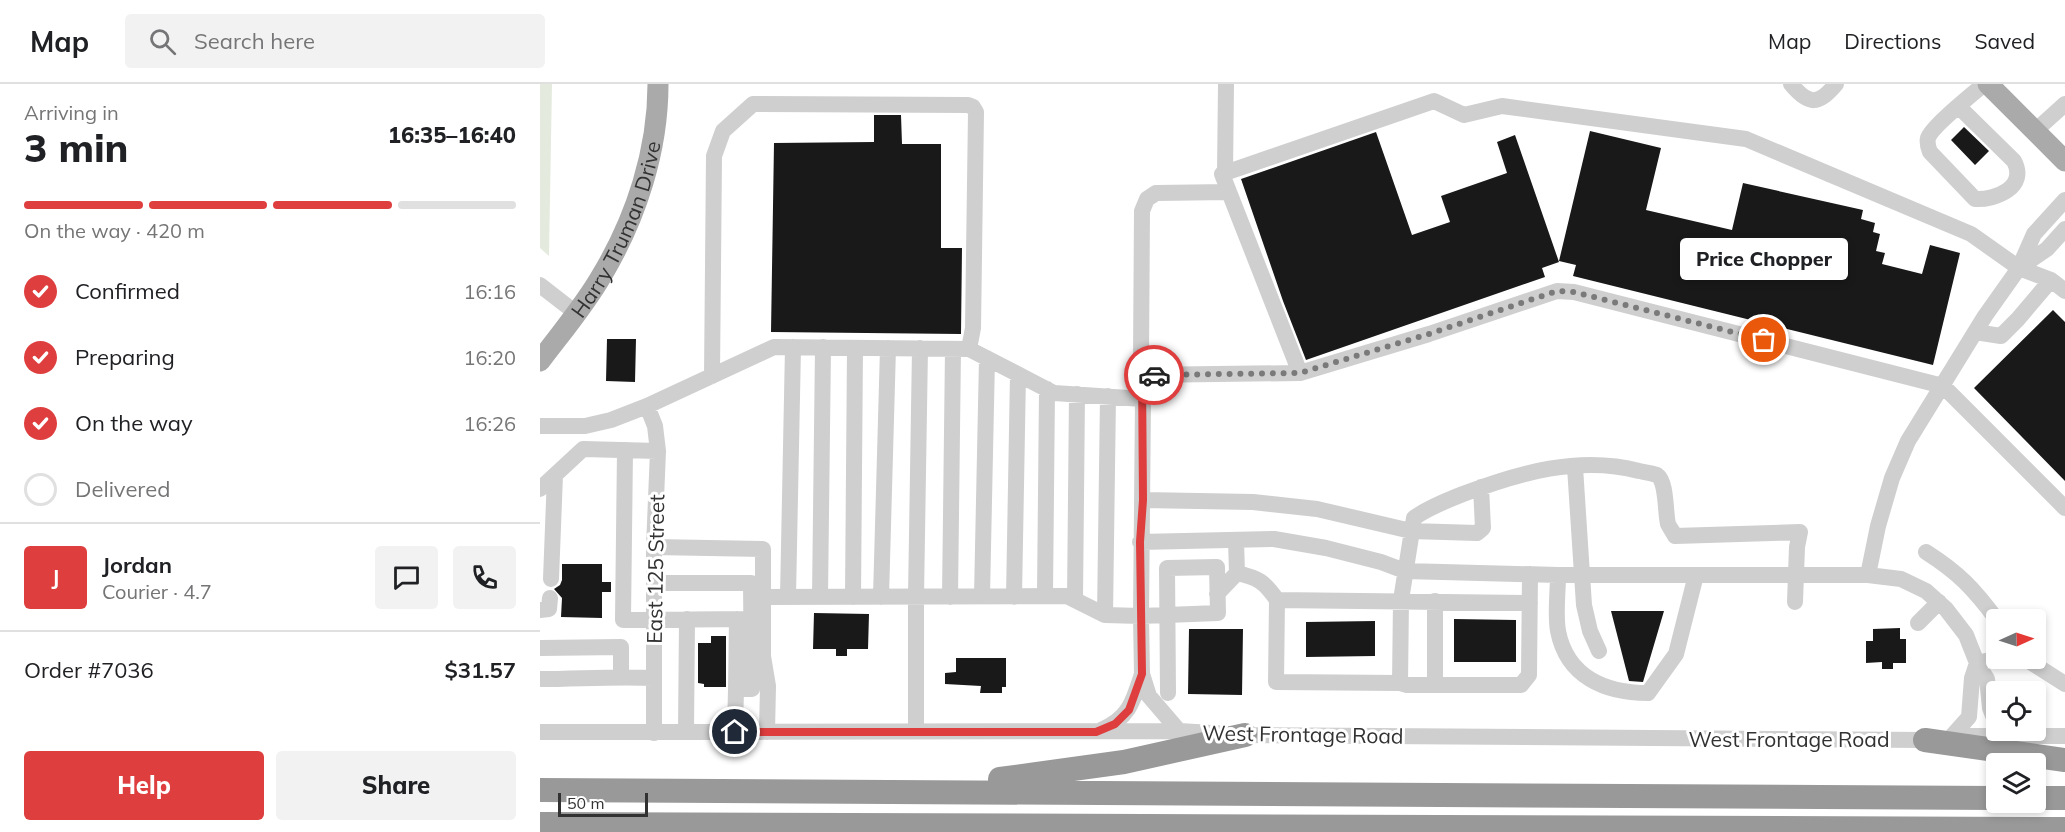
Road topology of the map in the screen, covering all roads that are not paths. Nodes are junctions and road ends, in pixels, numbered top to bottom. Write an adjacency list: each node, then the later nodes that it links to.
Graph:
1 (658, 84): 21 (main road, Harry Truman Drive)
2 (1226, 84): 13 (street)
3 (1791, 84): 6 (street)
4 (1803, 84): 5 (street)
5 (1825, 84)
6 (1836, 84)
7 (1984, 84): 10 (street)
8 (1988, 84): 11 (main road)
9 (2065, 104): 11 (street)
10 (1959, 106): 10 (street)
11 (2036, 132): 12 (main road)
12 (2065, 161)
13 (1225, 173): 14 (street); 17 (street)
14 (1229, 192): 31 (street); 33 (street)
15 (2065, 200): 17 (street)
16 (2065, 229): 17 (street)
17 (2019, 268): 18 (street); 22 (street)
18 (2051, 280): 20 (street); 22 (street)
19 (540, 285): 21 (street)
20 (2065, 291)
21 (576, 313): 30 (main road, Harry Truman Drive)
22 (1976, 333): 35 (street)
23 (793, 347): 24 (street); 34 (street); 67 (street)
24 (824, 347): 25 (street); 68 (street)
25 (855, 348): 26 (street); 69 (street)
26 (888, 348): 27 (street); 70 (street)
27 (920, 348): 28 (street); 71 (street)
28 (961, 349): 29 (street); 34 (street); 72 (street)
29 (987, 358): 32 (street); 73 (street)
30 (540, 361)
31 (1300, 373): 33 (street); 35 (street)
32 (1018, 374): 36 (street); 74 (street)
33 (1142, 375): 39 (street)
34 (712, 376): 40 (street)
35 (1943, 386): 49 (street); 63 (street)
36 (1047, 389): 37 (street); 75 (street)
37 (1077, 394): 38 (street); 76 (street)
38 (1108, 396): 39 (street); 84 (street)
39 (1143, 399): 48 (street)
40 (647, 406): 41 (street); 43 (street, East 125 Street)
41 (540, 426)
42 (625, 450): 43 (street); 45 (street); 87 (street)
43 (658, 450): 53 (street, East 125 Street)
44 (1575, 467): 46 (street); 60 (street); 62 (street)
45 (555, 475): 47 (street); 55 (street)
46 (1481, 487): 50 (street); 50 (street)
47 (540, 489)
48 (1143, 500): 50 (street); 52 (street)
49 (2065, 508)
50 (1411, 531): 56 (street)
51 (1236, 541): 52 (street); 56 (street); 57 (street)
52 (1140, 542): 86 (street)
53 (654, 547): 64 (street, East 125 Street); 66 (street)
54 (1926, 552): 83 (street)
55 (547, 570)
56 (1405, 571): 58 (street); 78 (street)
57 (1236, 573): 65 (street); 77 (street)
58 (1530, 574): 59 (street); 82 (street)
59 (1558, 575): 60 (street); 61 (street)
60 (1583, 575): 61 (street); 92 (street)
61 (1696, 575): 62 (street)
62 (1796, 575): 63 (street); 80 (street)
63 (1868, 575): 81 (street)
64 (654, 584): 87 (street, East 125 Street); 89 (street)
65 (1217, 594): 85 (street); 85 (street)
66 (763, 597): 67 (street); 104 (street)
67 (788, 597): 68 (street)
68 (820, 597): 69 (street)
69 (853, 597): 70 (street)
70 (881, 597): 71 (street)
71 (916, 597): 72 (street); 106 (street)
72 (950, 597): 73 (street)
73 (982, 597): 74 (street)
74 (1014, 597): 75 (street)
75 (1045, 597): 76 (street)
76 (1075, 600): 84 (street)
77 (1277, 600): 78 (street); 101 (street)
78 (1401, 600): 79 (street); 101 (street)
79 (1435, 601): 82 (street); 102 (street)
80 (1795, 602)
81 (1939, 602): 90 (street); 94 (street)
82 (1530, 603): 102 (street)
83 (1989, 609)
84 (1105, 615): 86 (street)
85 (1167, 615): 86 (street); 105 (street)
86 (1141, 616): 96 (street)
87 (654, 619): 88 (street); 98 (street, East 125 Street)
88 (687, 619): 89 (street); 110 (street)
89 (745, 619): 104 (street)
90 (1918, 623)
91 (540, 649): 97 (street)
92 (1599, 651)
93 (1986, 661): 94 (street)
94 (1977, 663): 100 (street); 117 (street)
95 (2041, 669): 103 (street)
96 (1142, 674): 107 (street); 113 (street)
97 (621, 677): 98 (street); 99 (street)
98 (654, 678): 109 (street, East 125 Street)
99 (540, 679)
100 (1987, 681)
101 (1400, 683): 102 (street)
102 (1435, 684)
103 (2065, 684)
104 (752, 689): 111 (street); 112 (street)
105 (1168, 693)
106 (916, 731): 112 (street, West Frontage Road); 113 (street, West Frontage Road)
107 (1179, 731): 113 (street, West Frontage Road); 115 (street, West Frontage Road)
108 (540, 732): 109 (street, West Frontage Road)
109 (654, 732): 110 (street, West Frontage Road)
110 (686, 732): 111 (street, West Frontage Road)
111 (735, 732): 112 (street, West Frontage Road)
112 (767, 732)
113 (1096, 732)
114 (1986, 734): 117 (street, West Frontage Road)
115 (1245, 735): 119 (street, West Frontage Road); 122 (highway)
116 (2046, 735): 118 (street, West Frontage Road)
117 (1952, 736): 119 (street, West Frontage Road)
118 (2065, 736)
119 (1925, 740): 120 (highway)
120 (2065, 760)
121 (540, 789): 122 (highway)
122 (930, 791): 123 (highway)
123 (1986, 798)
124 (2046, 798): 125 (highway)
125 (2065, 798)
126 (540, 824): 127 (highway)
127 (959, 829): 128 (highway)
128 (2065, 829)

